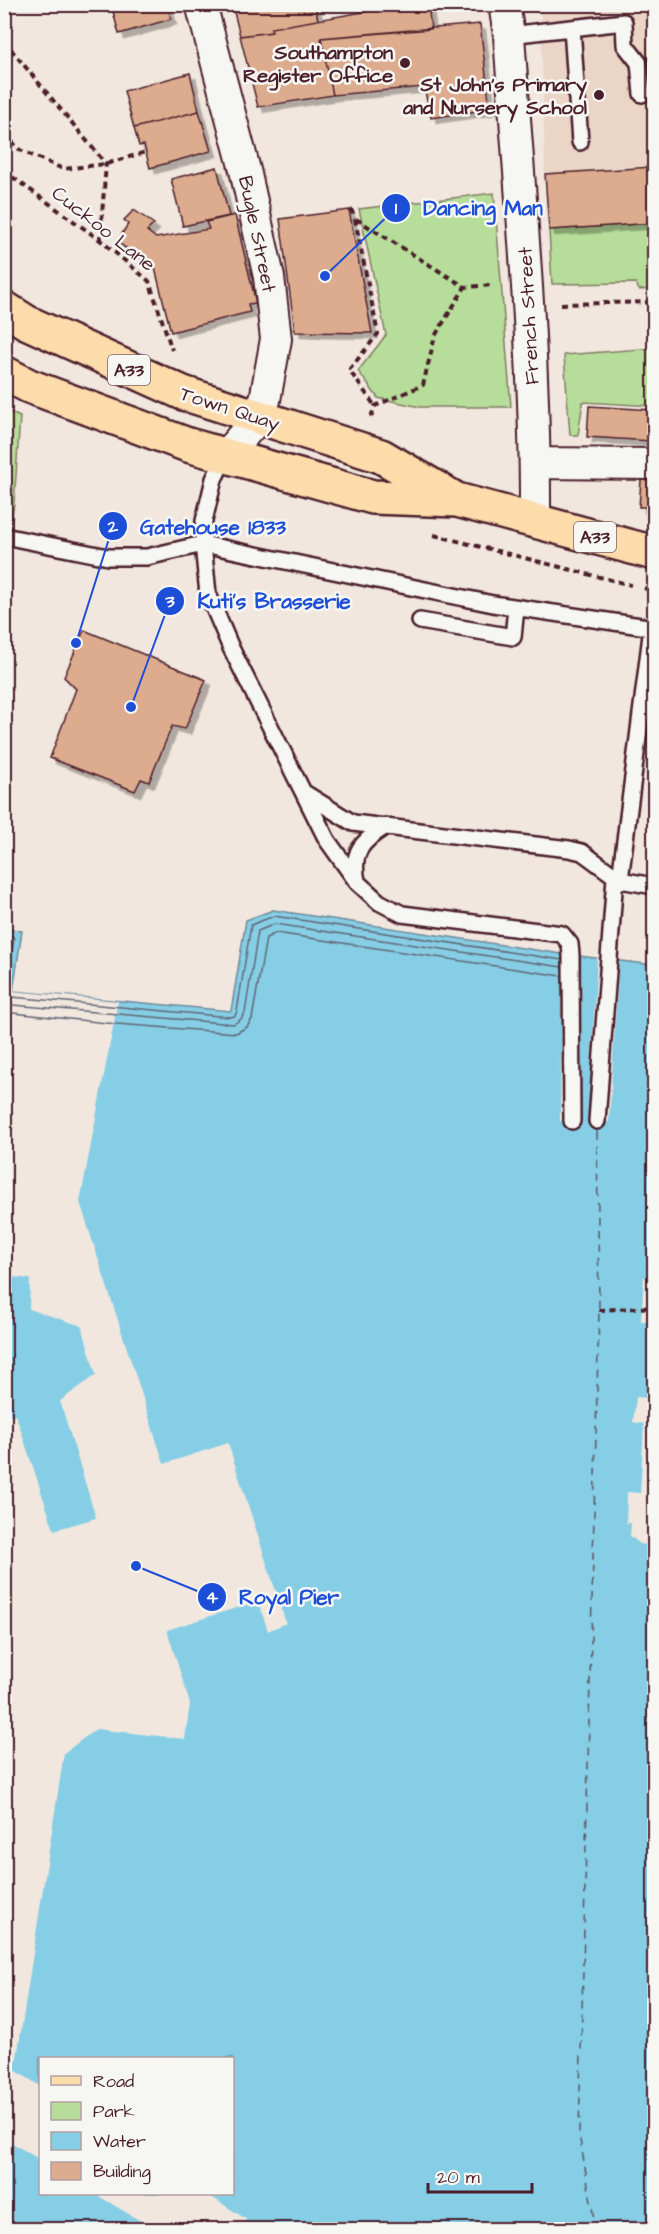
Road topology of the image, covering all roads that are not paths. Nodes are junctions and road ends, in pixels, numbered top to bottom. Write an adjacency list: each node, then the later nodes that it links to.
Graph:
1 (201, 4): 9 (street, Bugle Street)
2 (504, 4): 4 (street, French Street)
3 (572, 28): 4 (lane); 5 (lane); 6 (lane)
4 (509, 35): 11 (street, French Street)
5 (642, 94)
6 (580, 142)
7 (4, 308): 9 (main road, Town Quay / A33)
8 (4, 373): 10 (main road, Town Quay / A33)
9 (258, 418): 10 (street, Bugle Street); 13 (main road, Town Quay / A33)
10 (226, 455): 13 (main road, Town Quay / A33); 16 (lane)
11 (536, 463): 12 (street); 14 (street, French Street)
12 (654, 464)
13 (457, 500): 14 (main road, Town Quay / A33)
14 (535, 521): 17 (main road, Town Quay / A33)
15 (4, 536): 16 (lane)
16 (203, 544): 18 (lane); 21 (lane)
17 (654, 553)
18 (516, 608): 19 (lane); 20 (lane)
19 (420, 621)
20 (653, 628): 23 (lane)
21 (302, 791): 22 (lane); 24 (lane)
22 (386, 826): 23 (lane); 24 (lane)
23 (618, 878): 25 (lane); 27 (lane)
24 (357, 882): 26 (lane)
25 (654, 886)
26 (572, 1121)
27 (597, 1121)

